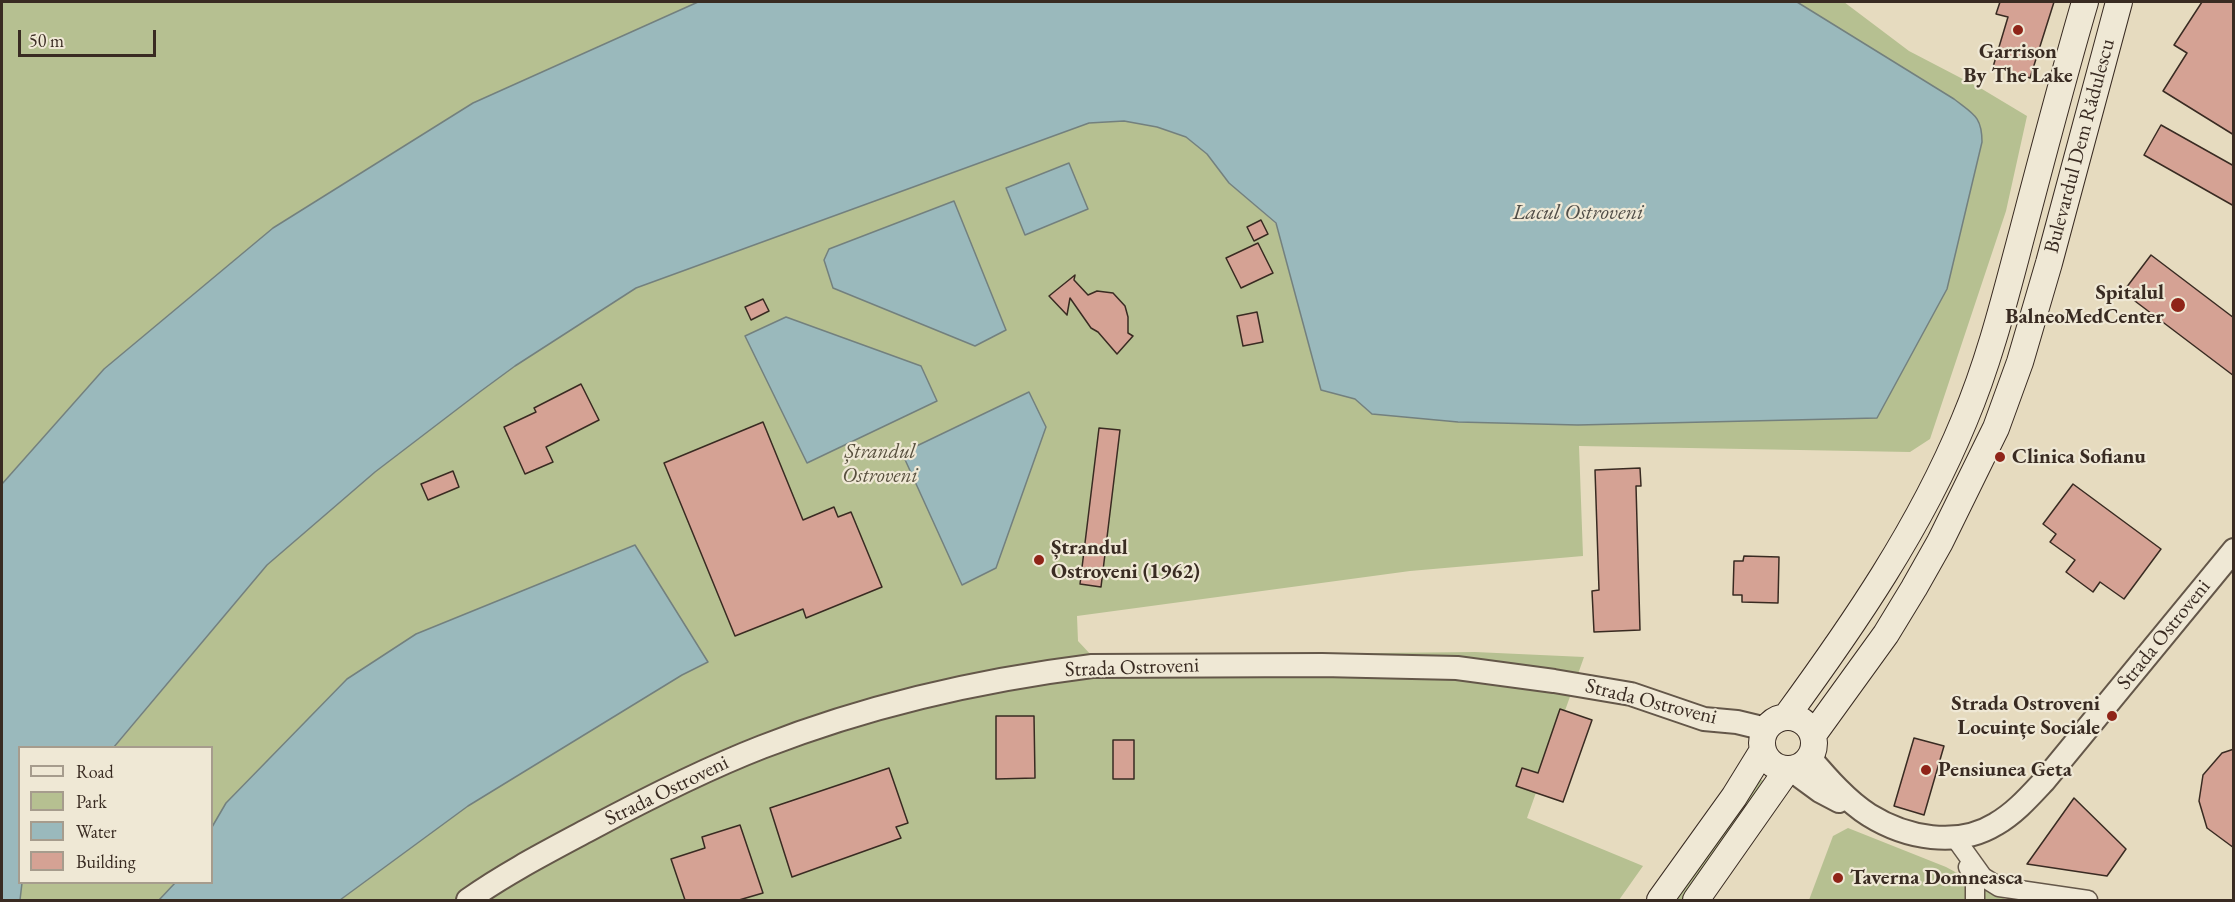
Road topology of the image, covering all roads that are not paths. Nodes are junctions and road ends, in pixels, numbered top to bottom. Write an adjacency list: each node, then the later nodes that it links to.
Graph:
1 (2085, 2): 4 (main road, Bulevardul Dem Rădulescu)
2 (2119, 2): 5 (main road, Bulevardul Dem Rădulescu)
3 (2234, 550): 6 (street, Strada Ostroveni)
4 (1770, 736): 5 (main road); 5 (main road); 7 (street, Strada Ostroveni); 8 (main road, Bulevardul Dem Rădulescu)
5 (1800, 758): 6 (street, Strada Ostroveni); 9 (main road, Bulevardul Dem Rădulescu)
6 (1955, 838): 10 (street); 11 (street)
7 (468, 900)
8 (1660, 900)
9 (1696, 900)
10 (1975, 900)
11 (2088, 900)

